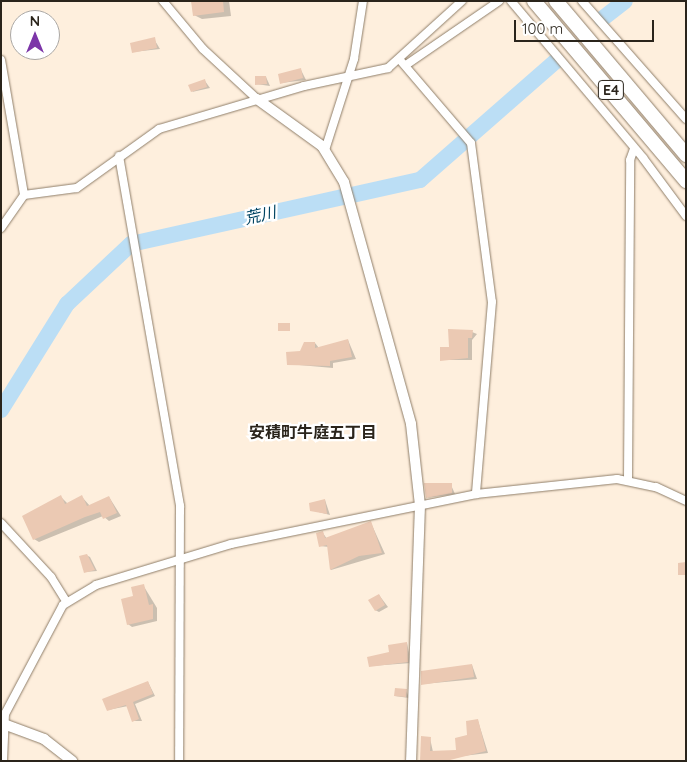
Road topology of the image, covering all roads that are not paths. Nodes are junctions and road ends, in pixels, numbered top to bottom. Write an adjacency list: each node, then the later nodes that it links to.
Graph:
1 (163, 1): 12 (street)
2 (364, 1): 11 (street)
3 (462, 1): 10 (street)
4 (500, 1): 10 (street)
5 (511, 1): 16 (street)
6 (534, 1): 20 (highway, E4)
7 (556, 1): 18 (highway, E4)
8 (582, 1): 13 (street)
9 (1, 60): 14 (street)
10 (403, 63): 11 (street); 25 (street)
11 (348, 77): 12 (street); 17 (street)
12 (257, 100): 17 (street); 19 (street)
13 (686, 119)
14 (11, 122): 15 (street); 21 (street)
15 (1, 123)
16 (634, 149): 22 (street); 24 (street)
17 (326, 150): 27 (street)
18 (686, 155)
19 (119, 156): 21 (street); 29 (street)
20 (686, 181)
21 (24, 194): 23 (street)
22 (686, 216)
23 (1, 228)
24 (628, 479): 25 (street); 26 (street)
25 (476, 494): 27 (street)
26 (686, 501)
27 (420, 505): 29 (street); 35 (street)
28 (1, 523): 30 (street)
29 (181, 556): 30 (street); 34 (street)
30 (66, 601): 31 (street)
31 (2, 723): 32 (street); 33 (street)
32 (3, 761)
33 (72, 761)
34 (179, 761)
35 (411, 761)

